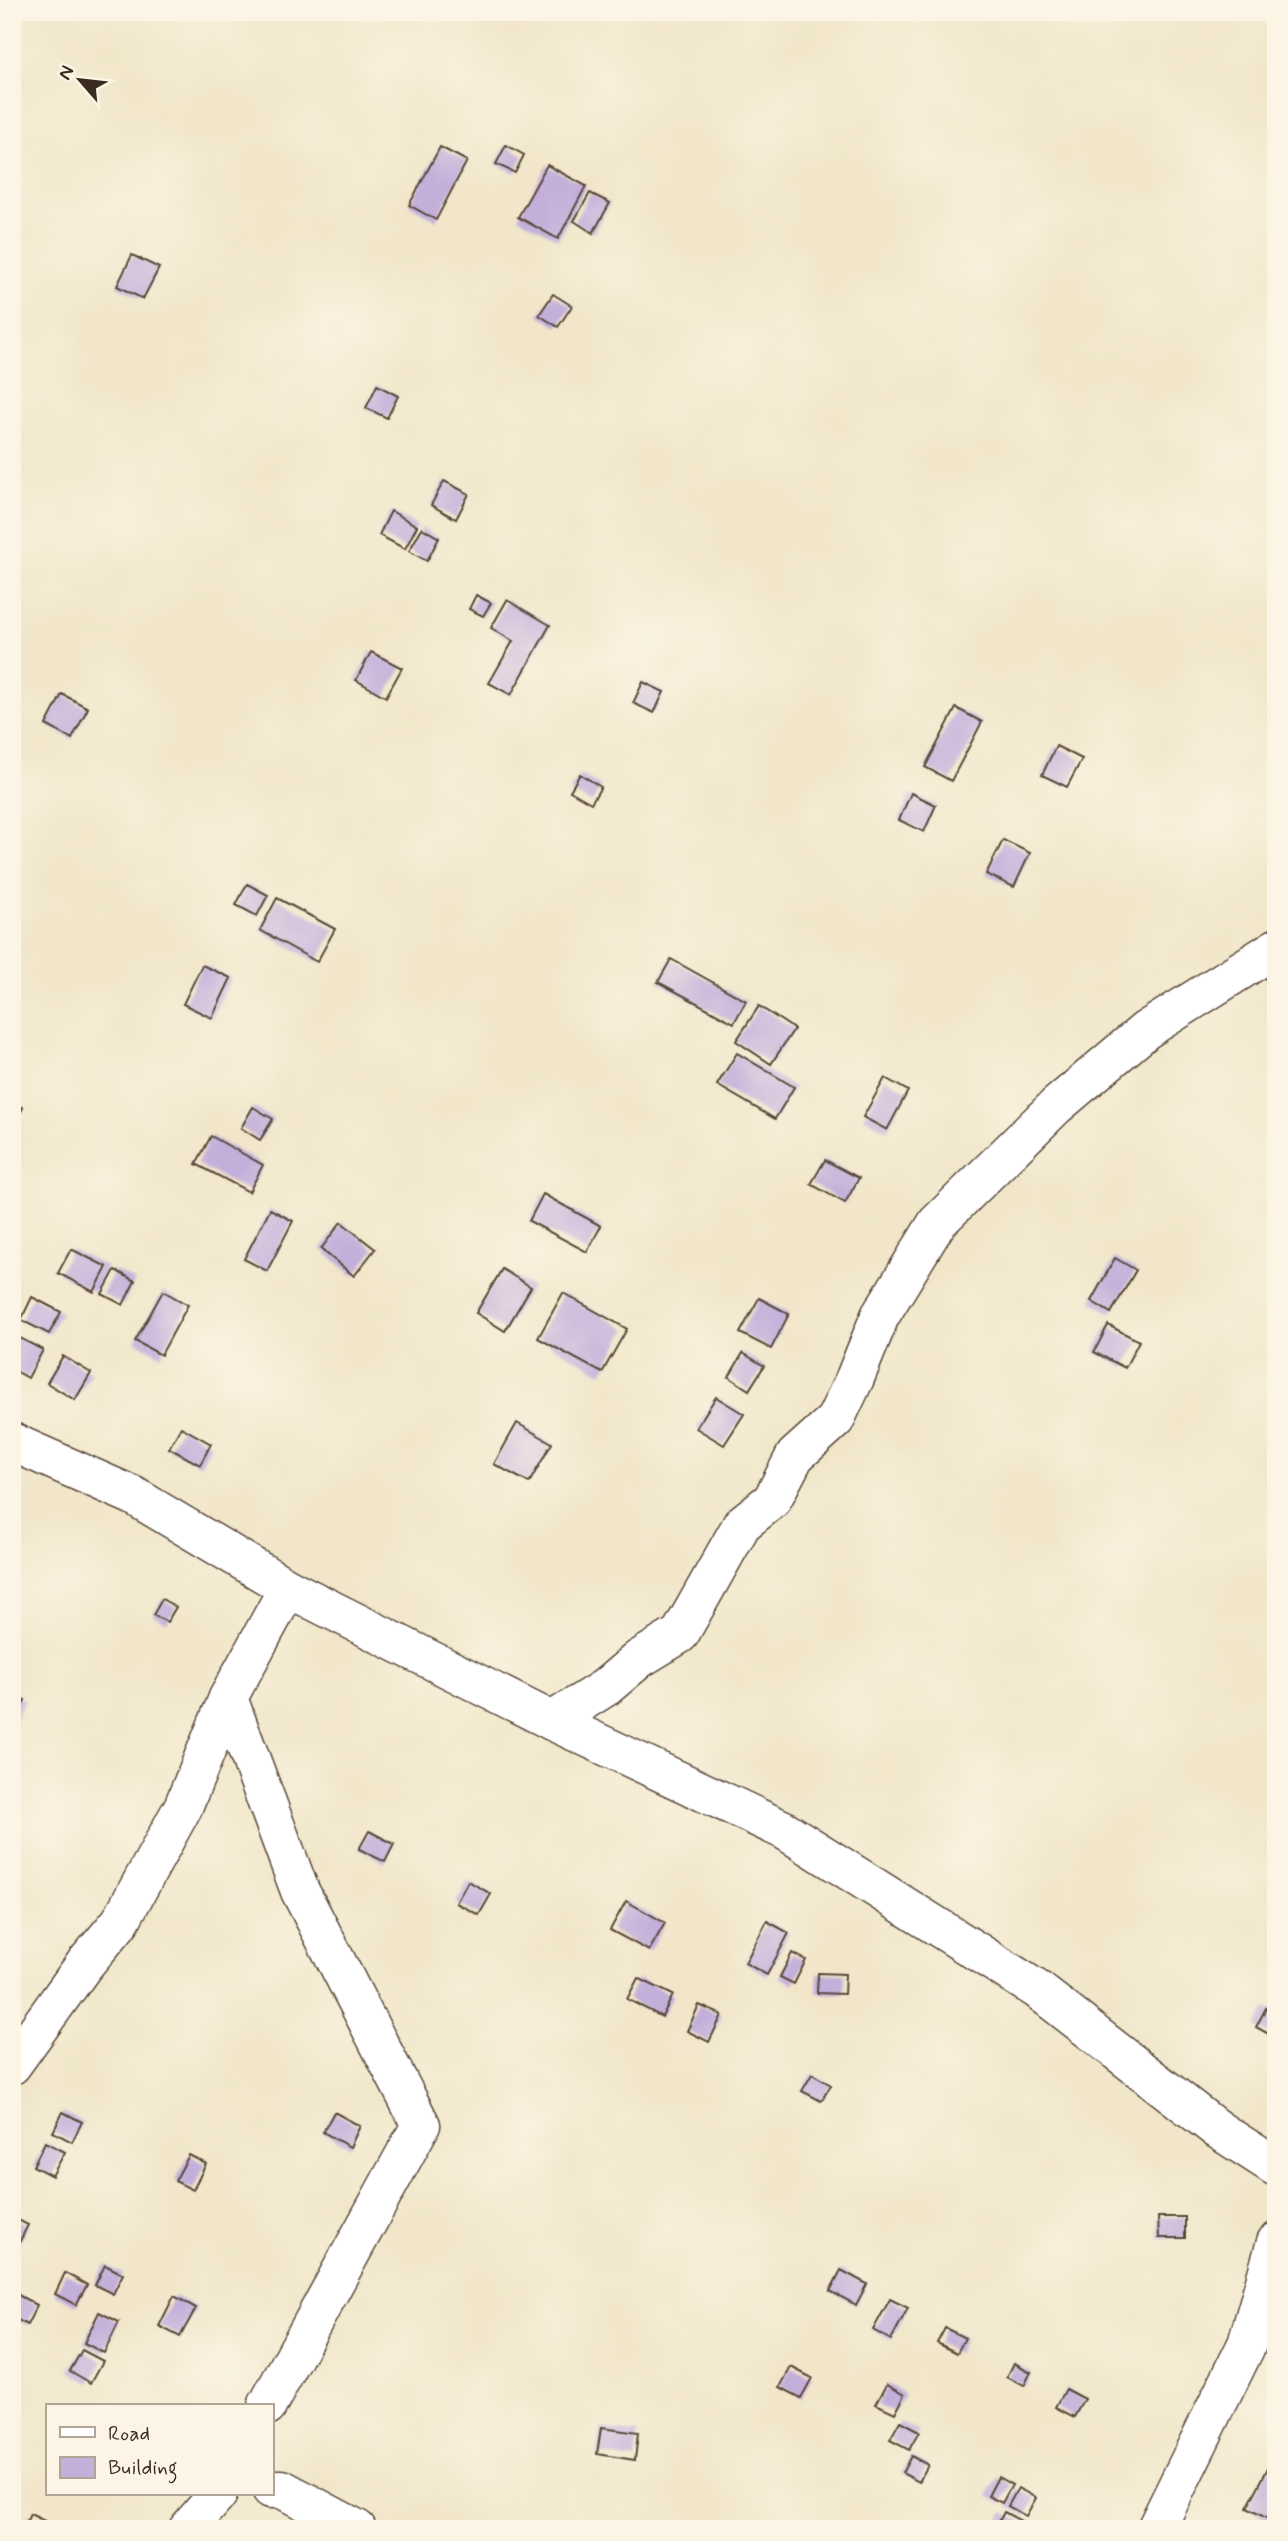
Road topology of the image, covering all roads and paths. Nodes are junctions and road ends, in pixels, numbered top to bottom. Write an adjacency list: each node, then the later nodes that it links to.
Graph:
1 (1276, 948): 5 (street)
2 (12, 1442): 3 (street)
3 (288, 1588): 4 (street); 5 (street)
4 (228, 1698): 6 (street); 9 (street)
5 (552, 1721): 7 (street)
6 (12, 2065)
7 (1276, 2167)
8 (1276, 2242): 14 (street)
9 (268, 2404)
10 (273, 2489): 13 (street)
11 (216, 2496): 12 (street)
12 (188, 2529)
13 (357, 2529)
14 (1156, 2529)

